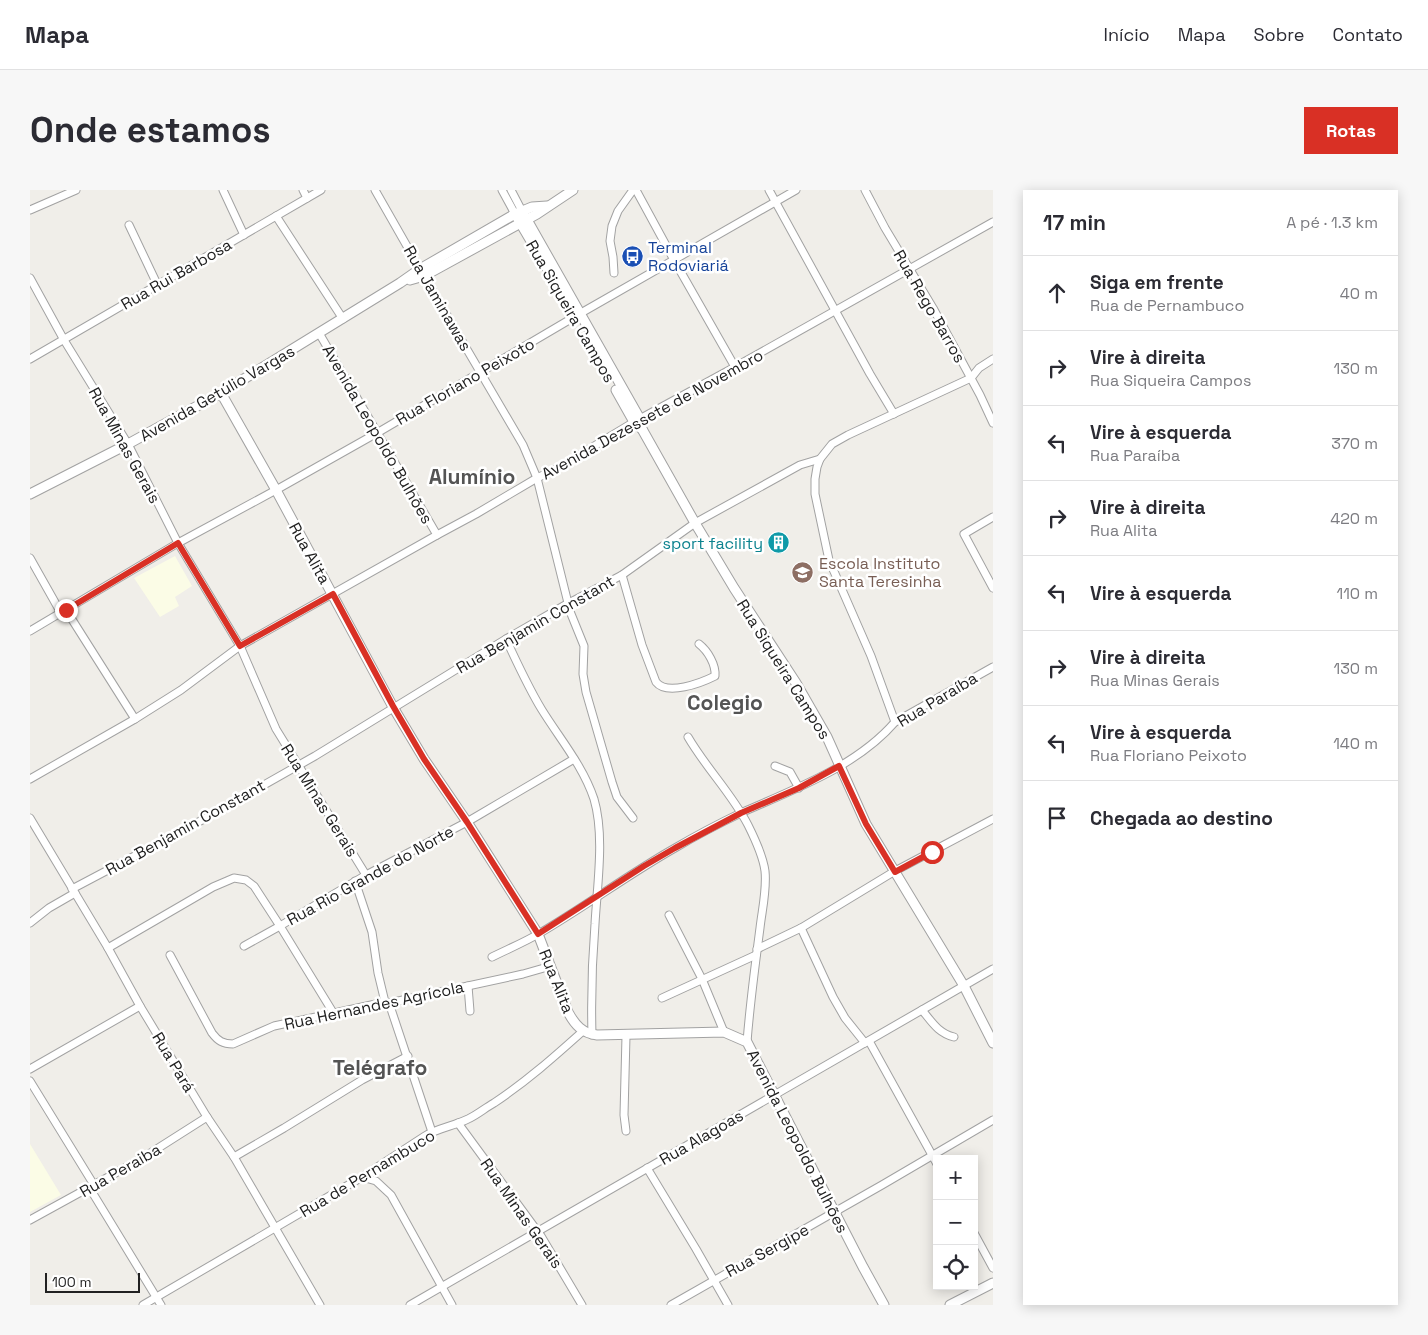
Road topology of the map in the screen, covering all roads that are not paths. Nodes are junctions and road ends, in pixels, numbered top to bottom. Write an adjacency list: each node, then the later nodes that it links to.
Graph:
1 (76, 190): 15 (street)
2 (223, 190): 20 (street)
3 (303, 190): 13 (street)
4 (321, 190): 13 (street, Rua Rui Barbosa)
5 (375, 190): 23 (street, Rua Jaminawas)
6 (502, 190): 17 (street, Rua Siqueira Campos)
7 (510, 190): 17 (street, Rua Siqueira Campos)
8 (573, 190): 17 (street, Avenida Getúlio Vargas)
9 (635, 190): 21 (street); 24 (street)
10 (769, 190): 14 (street)
11 (796, 190): 14 (street, Rua Floriano Peixoto)
12 (865, 190): 22 (street, Rua Rego Barros)
13 (307, 198): 16 (street, Rua Rui Barbosa)
14 (776, 202): 21 (street, Rua Floriano Peixoto); 27 (street)
15 (30, 210)
16 (276, 216): 20 (street, Rua Rui Barbosa); 29 (street)
17 (521, 217): 23 (street, Avenida Getúlio Vargas); 28 (street, Rua Siqueira Campos)
18 (993, 222): 22 (street, Avenida Dezessete de Novembro)
19 (129, 225): 26 (street)
20 (244, 235): 26 (street, Rua Rui Barbosa)
21 (674, 260): 28 (street, Rua Floriano Peixoto); 34 (street)
22 (910, 268): 27 (street, Avenida Dezessete de Novembro); 36 (street, Rua Rego Barros)
23 (422, 273): 29 (street, Avenida Getúlio Vargas); 35 (street, Rua Jaminawas)
24 (614, 273)
25 (30, 278): 31 (street, Rua Minas Gerais)
26 (157, 284): 31 (street, Rua Rui Barbosa)
27 (835, 311): 34 (street, Avenida Dezessete de Novembro); 38 (street)
28 (578, 315): 35 (street, Rua Floriano Peixoto); 39 (street, Rua Siqueira Campos)
29 (343, 319): 30 (street, Avenida Getúlio Vargas)
30 (319, 333): 37 (street, Avenida Getúlio Vargas); 41 (street, Avenida Leopoldo Bulhões)
31 (64, 340): 32 (street, Rua Rui Barbosa); 42 (street, Rua Minas Gerais)
32 (30, 359)
33 (993, 359): 36 (street)
34 (735, 367): 39 (street, Avenida Dezessete de Novembro)
35 (481, 372): 41 (street, Rua Floriano Peixoto); 44 (street, Rua Jaminawas)
36 (971, 378): 38 (street); 40 (street, Rua Rego Barros)
37 (221, 393): 42 (street, Avenida Getúlio Vargas); 45 (street, Rua Alita)
38 (894, 414): 43 (street)
39 (637, 420): 44 (street, Avenida Dezessete de Novembro); 48 (street, Rua Siqueira Campos)
40 (993, 423)
41 (377, 433): 45 (street, Rua Floriano Peixoto); 49 (street, Avenida Leopoldo Bulhões)
42 (128, 444): 46 (street, Avenida Getúlio Vargas); 50 (street, Rua Minas Gerais)
43 (820, 460): 48 (street, Rua Benjamin Constant); 64 (street)
44 (537, 478): 49 (street, Avenida Dezessete de Novembro); 55 (street, Rua Jaminawas)
45 (276, 490): 50 (street, Rua Floriano Peixoto); 54 (street, Rua Alita)
46 (30, 494)
47 (993, 517): 53 (street)
48 (695, 523): 52 (street, Rua Benjamin Constant); 69 (street, Rua Siqueira Campos)
49 (437, 535): 54 (street, Avenida Dezessete de Novembro)
50 (178, 543): 56 (street, Rua Floriano Peixoto); 60 (street, Rua Minas Gerais)
51 (30, 558): 56 (street)
52 (622, 575): 55 (street, Rua Benjamin Constant); 59 (street)
53 (993, 588)
54 (333, 594): 60 (street, Avenida Dezessete de Novembro); 62 (street, Rua Alita)
55 (568, 604): 58 (street, Rua Benjamin Constant); 74 (street, Rua Jaminawas)
56 (63, 612): 57 (street, Rua Floriano Peixoto); 63 (street)
57 (30, 631)
58 (506, 639): 62 (street, Rua Benjamin Constant); 66 (street)
59 (699, 644)
60 (240, 646): 63 (street, Avenida Dezessete de Novembro); 67 (street, Rua Minas Gerais)
61 (993, 667): 64 (street, Rua Paraíba)
62 (393, 706): 67 (street, Rua Benjamin Constant); 76 (street, Rua Alita)
63 (135, 718): 70 (street, Avenida Dezessete de Novembro)
64 (895, 722): 69 (street, Rua Paraíba)
65 (688, 737): 72 (street)
66 (574, 759): 76 (street, Rua Rio Grande do Norte); 81 (street)
67 (298, 765): 78 (street, Rua Minas Gerais); 80 (street, Rua Benjamin Constant)
68 (775, 766): 71 (street)
69 (839, 766): 71 (street, Rua Paraíba); 77 (street, Rua Siqueira Campos)
70 (30, 779)
71 (799, 788): 72 (street, Rua Paraíba)
72 (741, 813): 81 (street, Rua Paraíba); 89 (street)
73 (30, 818): 80 (street, Rua Pará)
74 (633, 818)
75 (992, 820): 77 (street)
76 (467, 822): 78 (street, Rua Rio Grande do Norte); 86 (street, Rua Alita)
77 (895, 872): 85 (street); 96 (street, Rua Siqueira Campos)
78 (366, 875): 79 (street, Rua Rio Grande do Norte)
79 (355, 882): 84 (street, Rua Rio Grande do Norte); 98 (street, Rua Minas Gerais)
80 (73, 891): 83 (street, Rua Benjamin Constant); 88 (street, Rua Pará)
81 (597, 897): 86 (street, Rua Paraíba); 104 (street)
82 (669, 915): 94 (street)
83 (30, 923)
84 (280, 926): 87 (street, Rua Rio Grande do Norte); 88 (street); 102 (street)
85 (801, 928): 89 (street); 108 (street)
86 (538, 934): 91 (street, Rua Paraíba); 92 (street, Rua Alita)
87 (244, 946)
88 (108, 948): 99 (street, Rua Pará)
89 (757, 952): 94 (street); 107 (street)
90 (170, 955): 102 (street, Rua Hernandes Agrícola)
91 (492, 957)
92 (551, 966): 95 (street, Rua Hernandes Agrícola); 104 (street, Rua Alita)
93 (993, 969): 96 (street, Rua Alagoas)
94 (702, 979): 97 (street); 103 (street)
95 (468, 986): 98 (street, Rua Hernandes Agrícola); 100 (street)
96 (964, 986): 101 (street, Rua Alagoas); 109 (street, Rua Siqueira Campos)
97 (662, 998)
98 (387, 1003): 102 (street, Rua Hernandes Agrícola); 110 (street, Rua Minas Gerais)
99 (140, 1006): 111 (street); 114 (street, Rua Pará)
100 (470, 1010)
101 (922, 1010): 106 (street); 108 (street, Rua Alagoas)
102 (334, 1014)
103 (724, 1032): 105 (street); 107 (street, Avenida Leopoldo Bulhões)
104 (588, 1033): 105 (street); 116 (street, Rua de Pernambuco)
105 (626, 1036): 117 (street)
106 (954, 1037)
107 (747, 1042): 113 (street, Avenida Leopoldo Bulhões)
108 (867, 1042): 113 (street, Rua Alagoas); 119 (street)
109 (993, 1043)
110 (408, 1056): 118 (street, Rua Minas Gerais); 120 (street)
111 (30, 1069)
112 (30, 1081): 123 (street)
113 (774, 1096): 121 (street, Rua Alagoas); 124 (street, Avenida Leopoldo Bulhões)
114 (207, 1117): 120 (street, Rua Pará); 123 (street, Rua Peraiba)
115 (993, 1120): 119 (street, Rua Sergipe)
116 (458, 1123): 118 (street, Rua de Pernambuco); 127 (street, Rua Minas Gerais)
117 (626, 1131)
118 (432, 1132): 122 (street, Rua de Pernambuco)
119 (932, 1155): 124 (street, Rua Sergipe)
120 (234, 1157): 126 (street, Rua Pará)
121 (647, 1168): 127 (street, Rua Alagoas); 130 (street)
122 (362, 1177): 126 (street, Rua de Pernambuco); 132 (street)
123 (91, 1186): 125 (street, Rua Peraiba); 133 (street)
124 (835, 1212): 130 (street, Rua Sergipe); 142 (street, Avenida Leopoldo Bulhões)
125 (30, 1220)
126 (275, 1228): 133 (street, Rua de Pernambuco); 136 (street, Rua Pará)
127 (537, 1231): 132 (street, Rua Alagoas); 139 (street, Rua Minas Gerais)
128 (978, 1241): 129 (street)
129 (993, 1268)
130 (714, 1280): 140 (street, Rua Sergipe); 141 (street)
131 (993, 1283): 143 (street)
132 (442, 1286): 137 (street, Rua Alagoas); 138 (street)
133 (156, 1297): 134 (street, Rua de Pernambuco); 135 (street)
134 (143, 1305)
135 (161, 1305)
136 (320, 1305)
137 (410, 1305)
138 (452, 1305)
139 (582, 1305)
140 (671, 1305)
141 (728, 1305)
142 (884, 1305)
143 (950, 1305)

